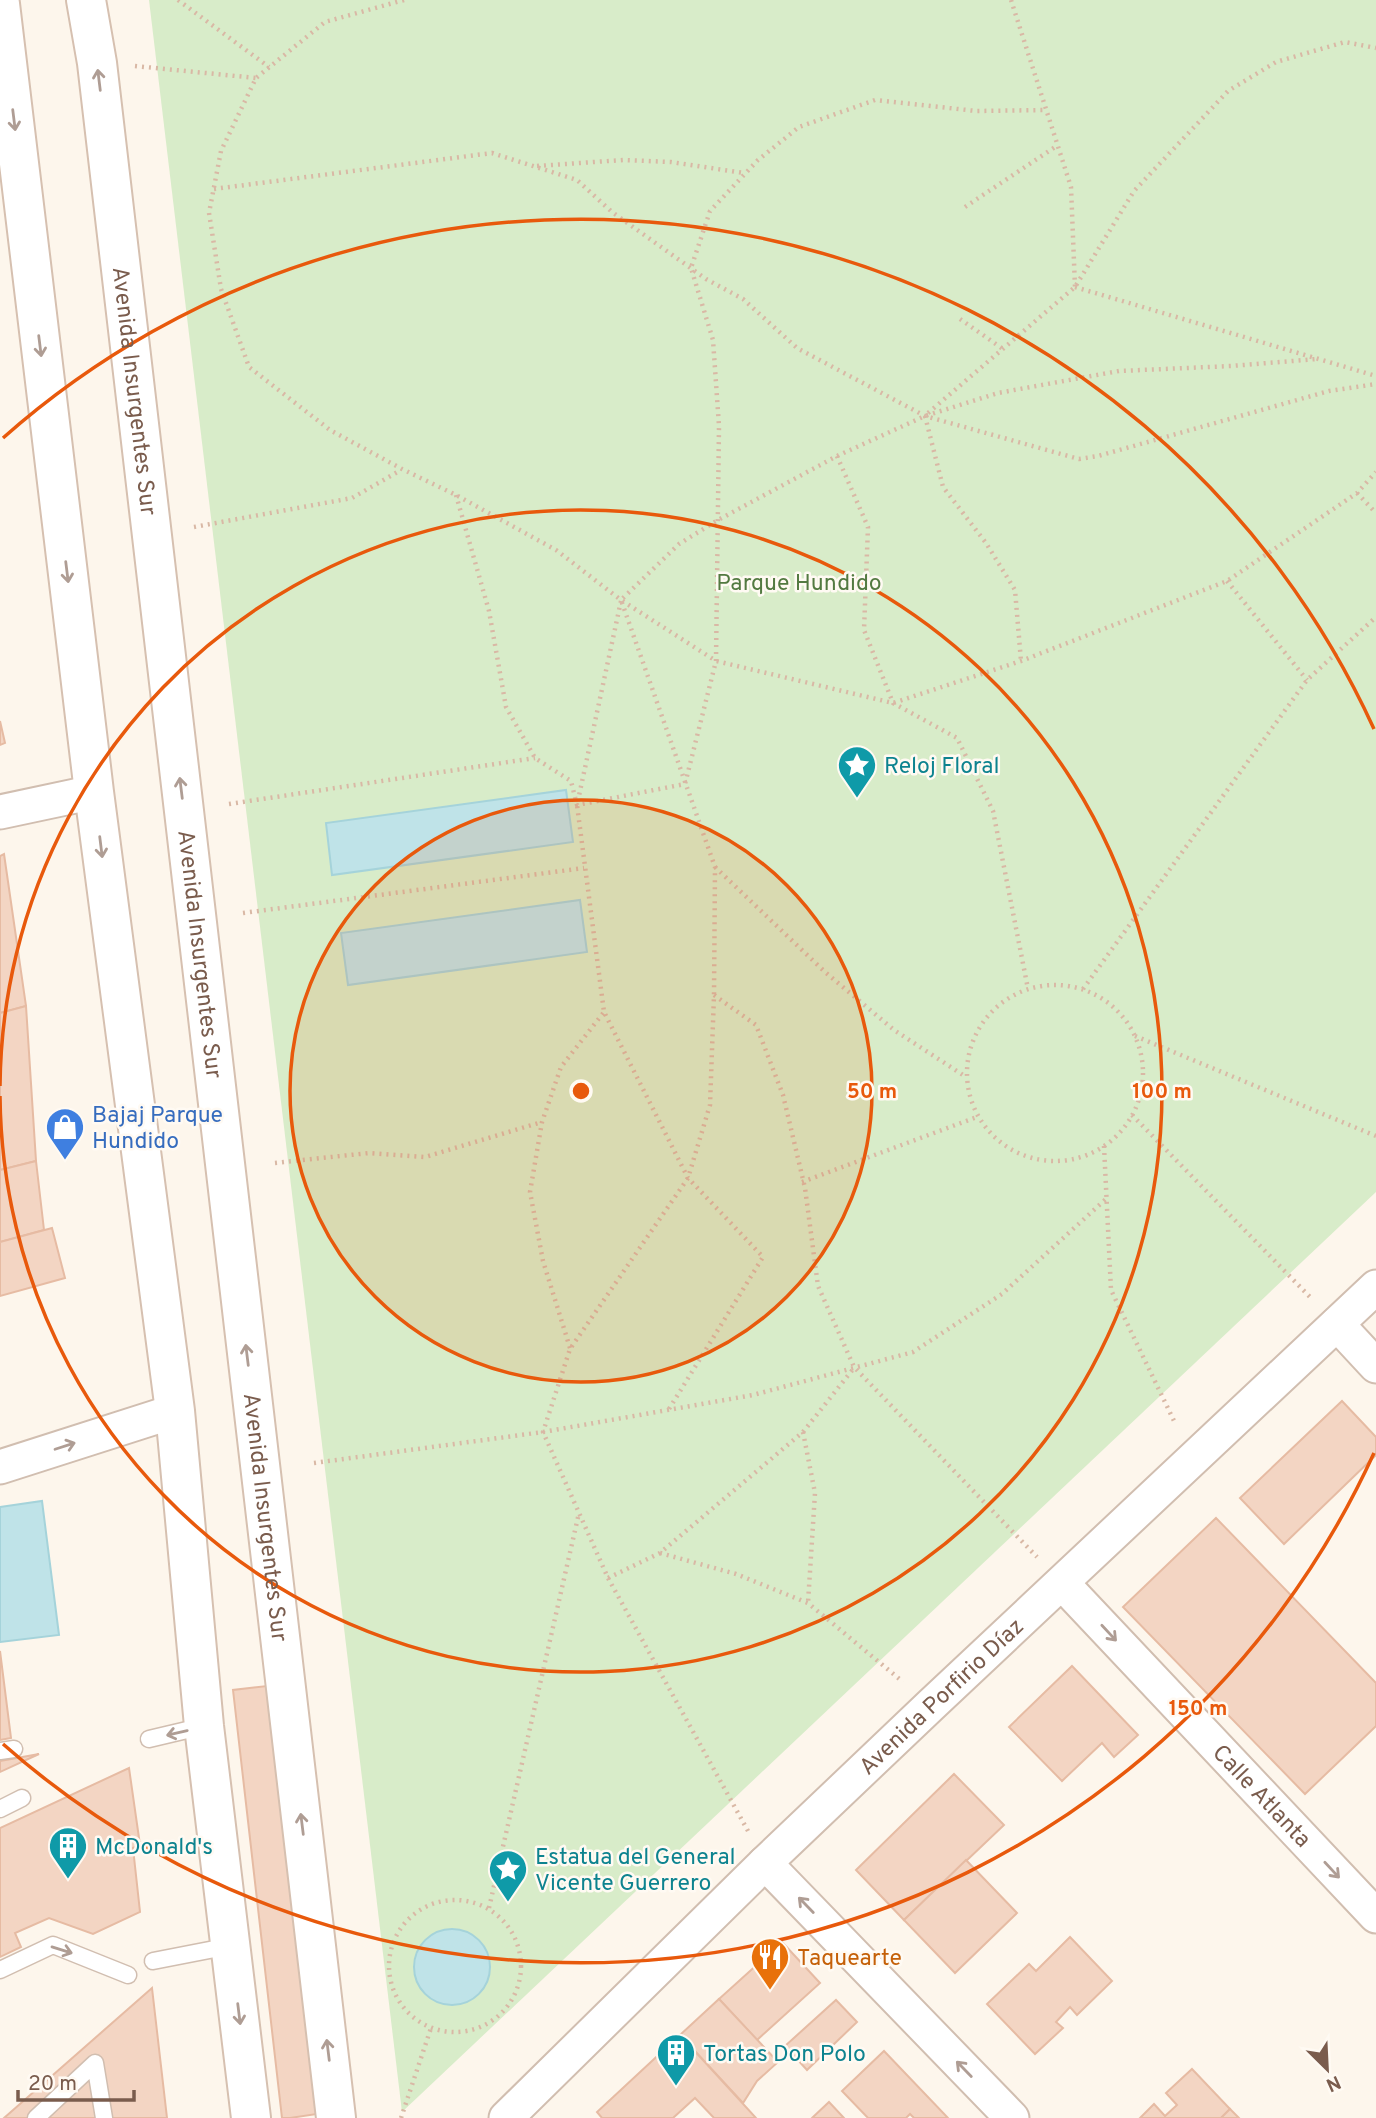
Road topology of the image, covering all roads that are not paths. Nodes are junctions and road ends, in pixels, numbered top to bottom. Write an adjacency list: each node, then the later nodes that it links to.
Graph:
1 (86, 0): 26 (main road, Avenida Insurgentes Sur, one-way to 1)
2 (0, 4): 3 (main road, one-way to 3)
3 (9, 171): 4 (main road, one-way to 4)
4 (94, 792): 5 (street); 9 (main road, one-way to 9)
5 (0, 812)
6 (1376, 1287): 7 (street, Avenida Porfirio Díaz)
7 (1337, 1324): 8 (street); 11 (street, Avenida Porfirio Díaz)
8 (1376, 1366)
9 (174, 1410): 10 (street, one-way to 9); 12 (main road)
10 (0, 1467)
11 (1062, 1583): 16 (street, Avenida Porfirio Díaz); 17 (street, Calle Atlanta, one-way to 17)
12 (204, 1726): 13 (lane, one-way to 13); 18 (main road)
13 (149, 1739)
14 (22, 1798): 15 (lane)
15 (0, 1809)
16 (765, 1863): 22 (street, Avenida Porfirio Díaz); 27 (street, one-way to 16)
17 (1376, 1916)
18 (230, 1946): 19 (lane); 25 (main road, one-way to 25)
19 (153, 1961)
20 (0, 1970): 21 (lane, one-way to 21)
21 (128, 1975)
22 (504, 2116)
23 (36, 2118): 24 (lane)
24 (104, 2118)
25 (251, 2118)
26 (336, 2118)
27 (1012, 2118)

